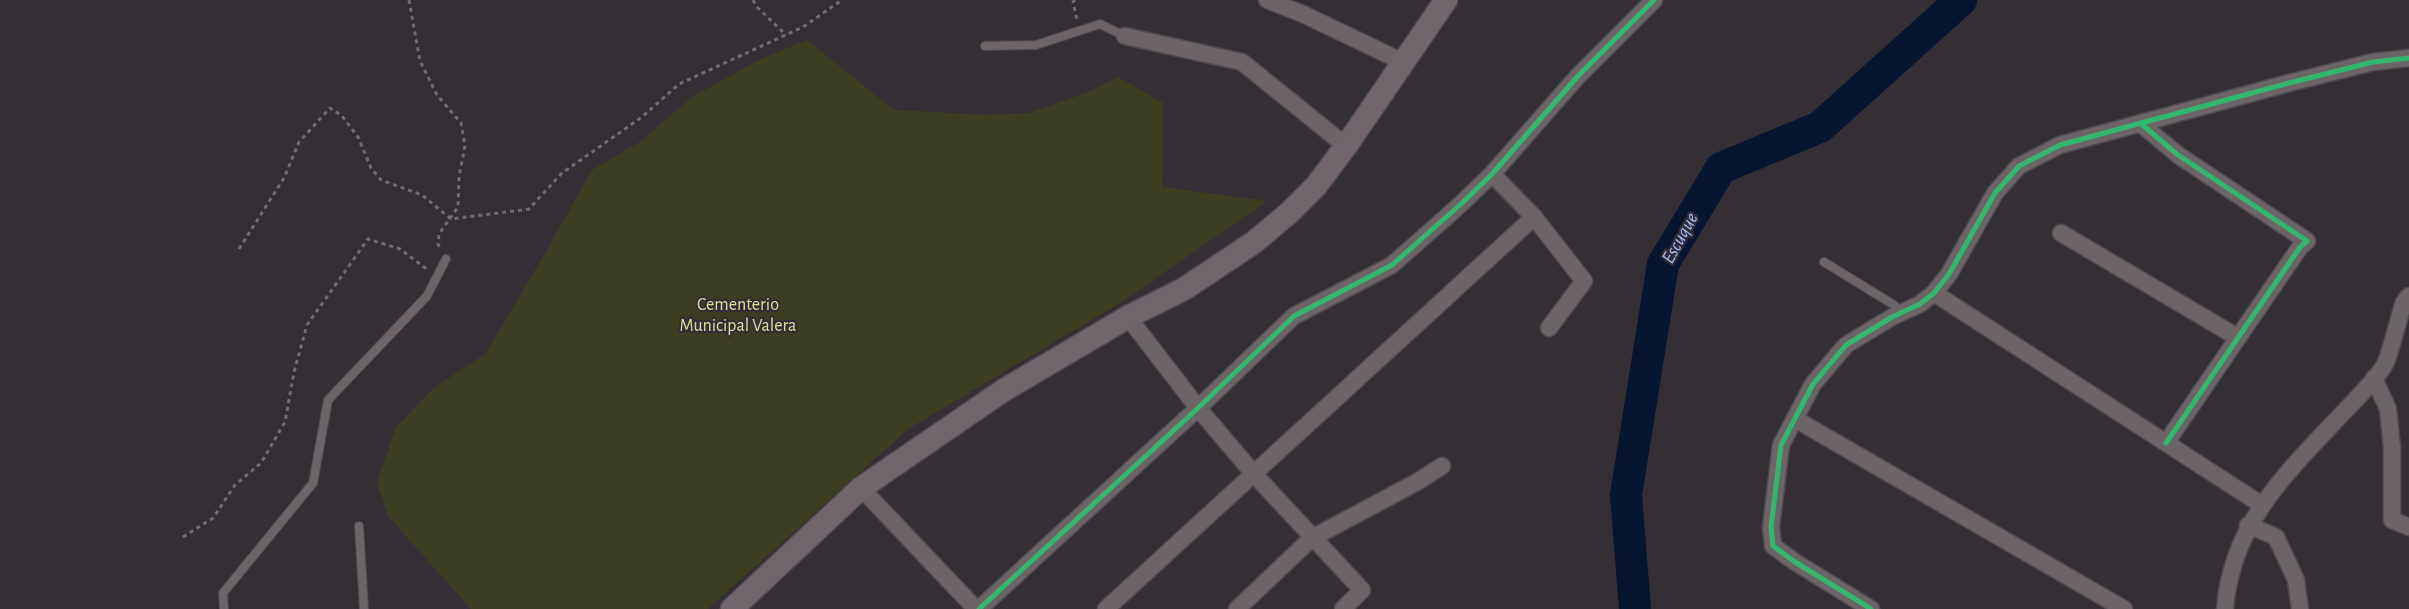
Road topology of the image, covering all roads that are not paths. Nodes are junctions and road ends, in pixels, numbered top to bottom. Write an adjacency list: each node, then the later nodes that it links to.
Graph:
1 (1267, 0): 7 (street)
2 (1446, 0): 7 (main road)
3 (1654, 0): 10 (street)
4 (1125, 36): 5 (lane); 9 (street)
5 (985, 46)
6 (2409, 58): 8 (street)
7 (1405, 63): 9 (main road)
8 (2140, 123): 15 (street); 20 (street)
9 (1346, 146): 18 (main road)
10 (1492, 174): 11 (street); 22 (street)
11 (1534, 217): 19 (street); 26 (street)
12 (2061, 233): 20 (street)
13 (446, 260): 33 (lane)
14 (1824, 262): 17 (lane)
15 (1934, 292): 17 (street); 24 (street)
16 (2409, 296): 21 (street)
17 (1900, 313): 23 (street)
18 (1128, 317): 22 (street); 27 (main road)
19 (1549, 328)
20 (2238, 337): 24 (street)
21 (2374, 378): 28 (street); 31 (street)
22 (1198, 408): 26 (street); 36 (street)
23 (1795, 419): 40 (street); 41 (street)
24 (2166, 443): 28 (street)
25 (1442, 466): 32 (street)
26 (1253, 473): 32 (street); 37 (street)
27 (861, 488): 35 (main road); 36 (street)
28 (2262, 505): 29 (street)
29 (2248, 525): 42 (street); 43 (street)
30 (359, 526): 34 (lane)
31 (2409, 527)
32 (1312, 538): 38 (street); 39 (street)
33 (224, 609)
34 (364, 609)
35 (732, 609)
36 (978, 609)
37 (1106, 609)
38 (1237, 609)
39 (1343, 609)
40 (1871, 609)
41 (2124, 609)
42 (2225, 609)
43 (2300, 609)

